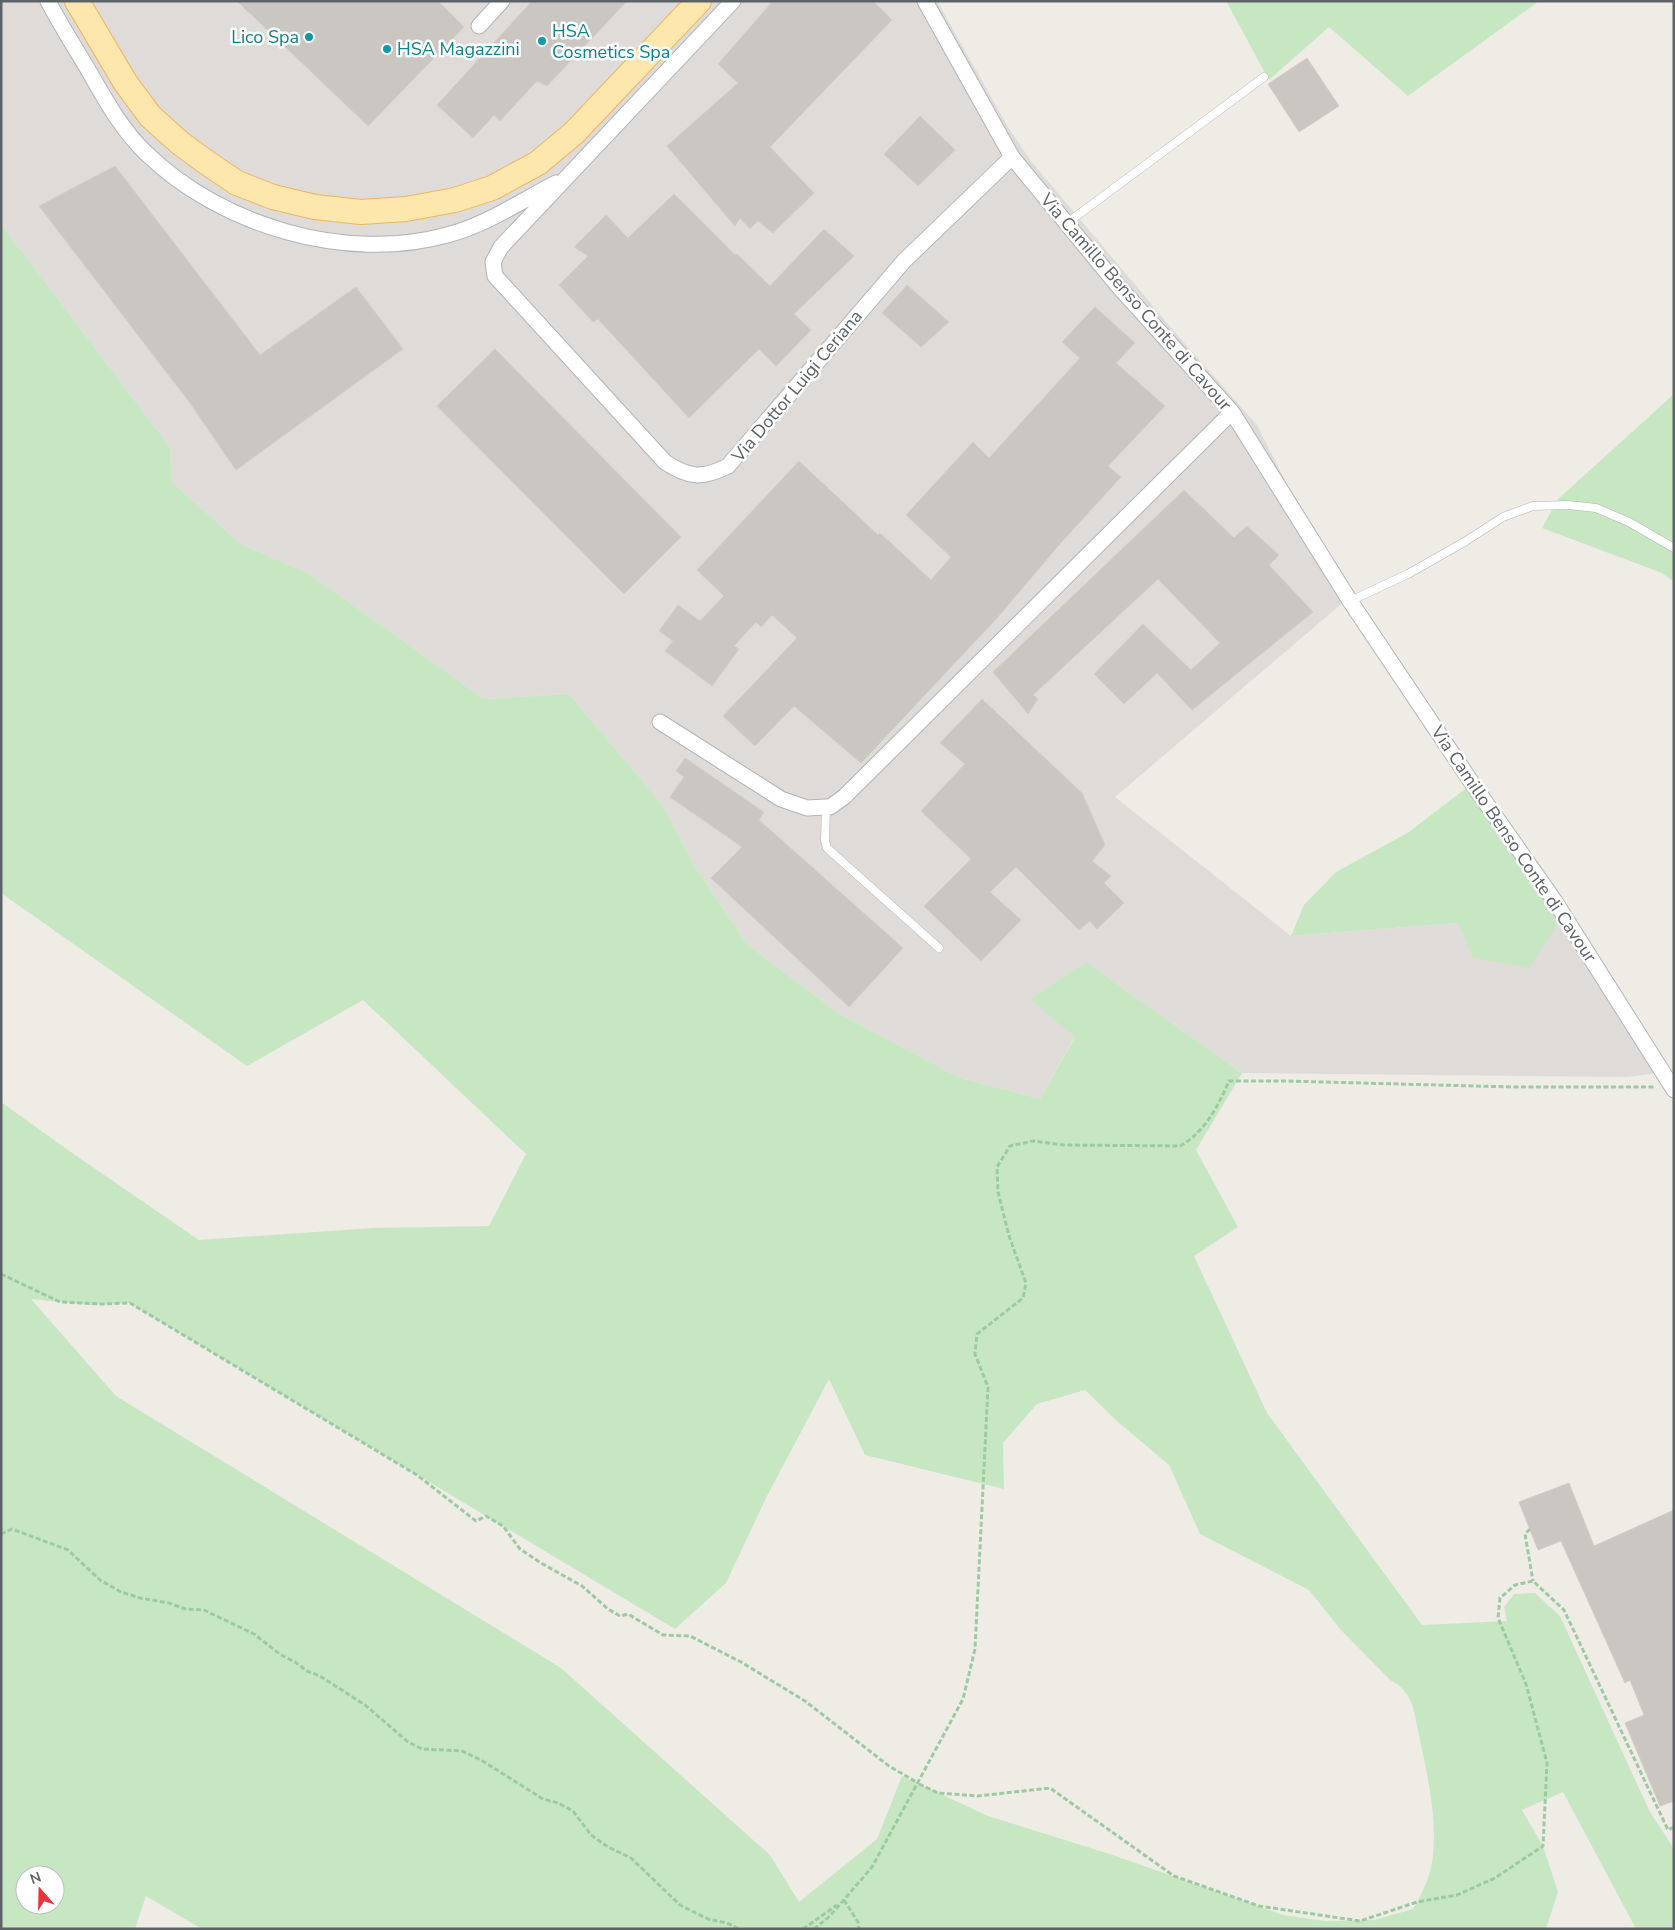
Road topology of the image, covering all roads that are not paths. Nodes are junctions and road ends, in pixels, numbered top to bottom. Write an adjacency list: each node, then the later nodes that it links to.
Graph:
1 (48, 1): 10 (street, Via Dottor Luigi Ceriana)
2 (77, 1): 4 (main road)
3 (502, 1): 7 (street)
4 (699, 1)
5 (733, 1): 10 (street, Via Dottor Luigi Ceriana)
6 (925, 1): 9 (street, Via Camillo Benso Conte di Cavour)
7 (479, 26)
8 (1264, 77): 11 (lane)
9 (1012, 157): 10 (street, Via Dottor Luigi Ceriana); 11 (street, Via Camillo Benso Conte di Cavour)
10 (568, 176)
11 (1067, 223): 12 (street, Via Camillo Benso Conte di Cavour)
12 (1232, 412): 14 (street, Via Camillo Benso Conte di Cavour); 16 (street)
13 (1674, 548): 14 (lane)
14 (1350, 601): 18 (street, Via Camillo Benso Conte di Cavour)
15 (660, 722): 16 (street)
16 (826, 807): 17 (lane)
17 (939, 948)
18 (1673, 1088)

